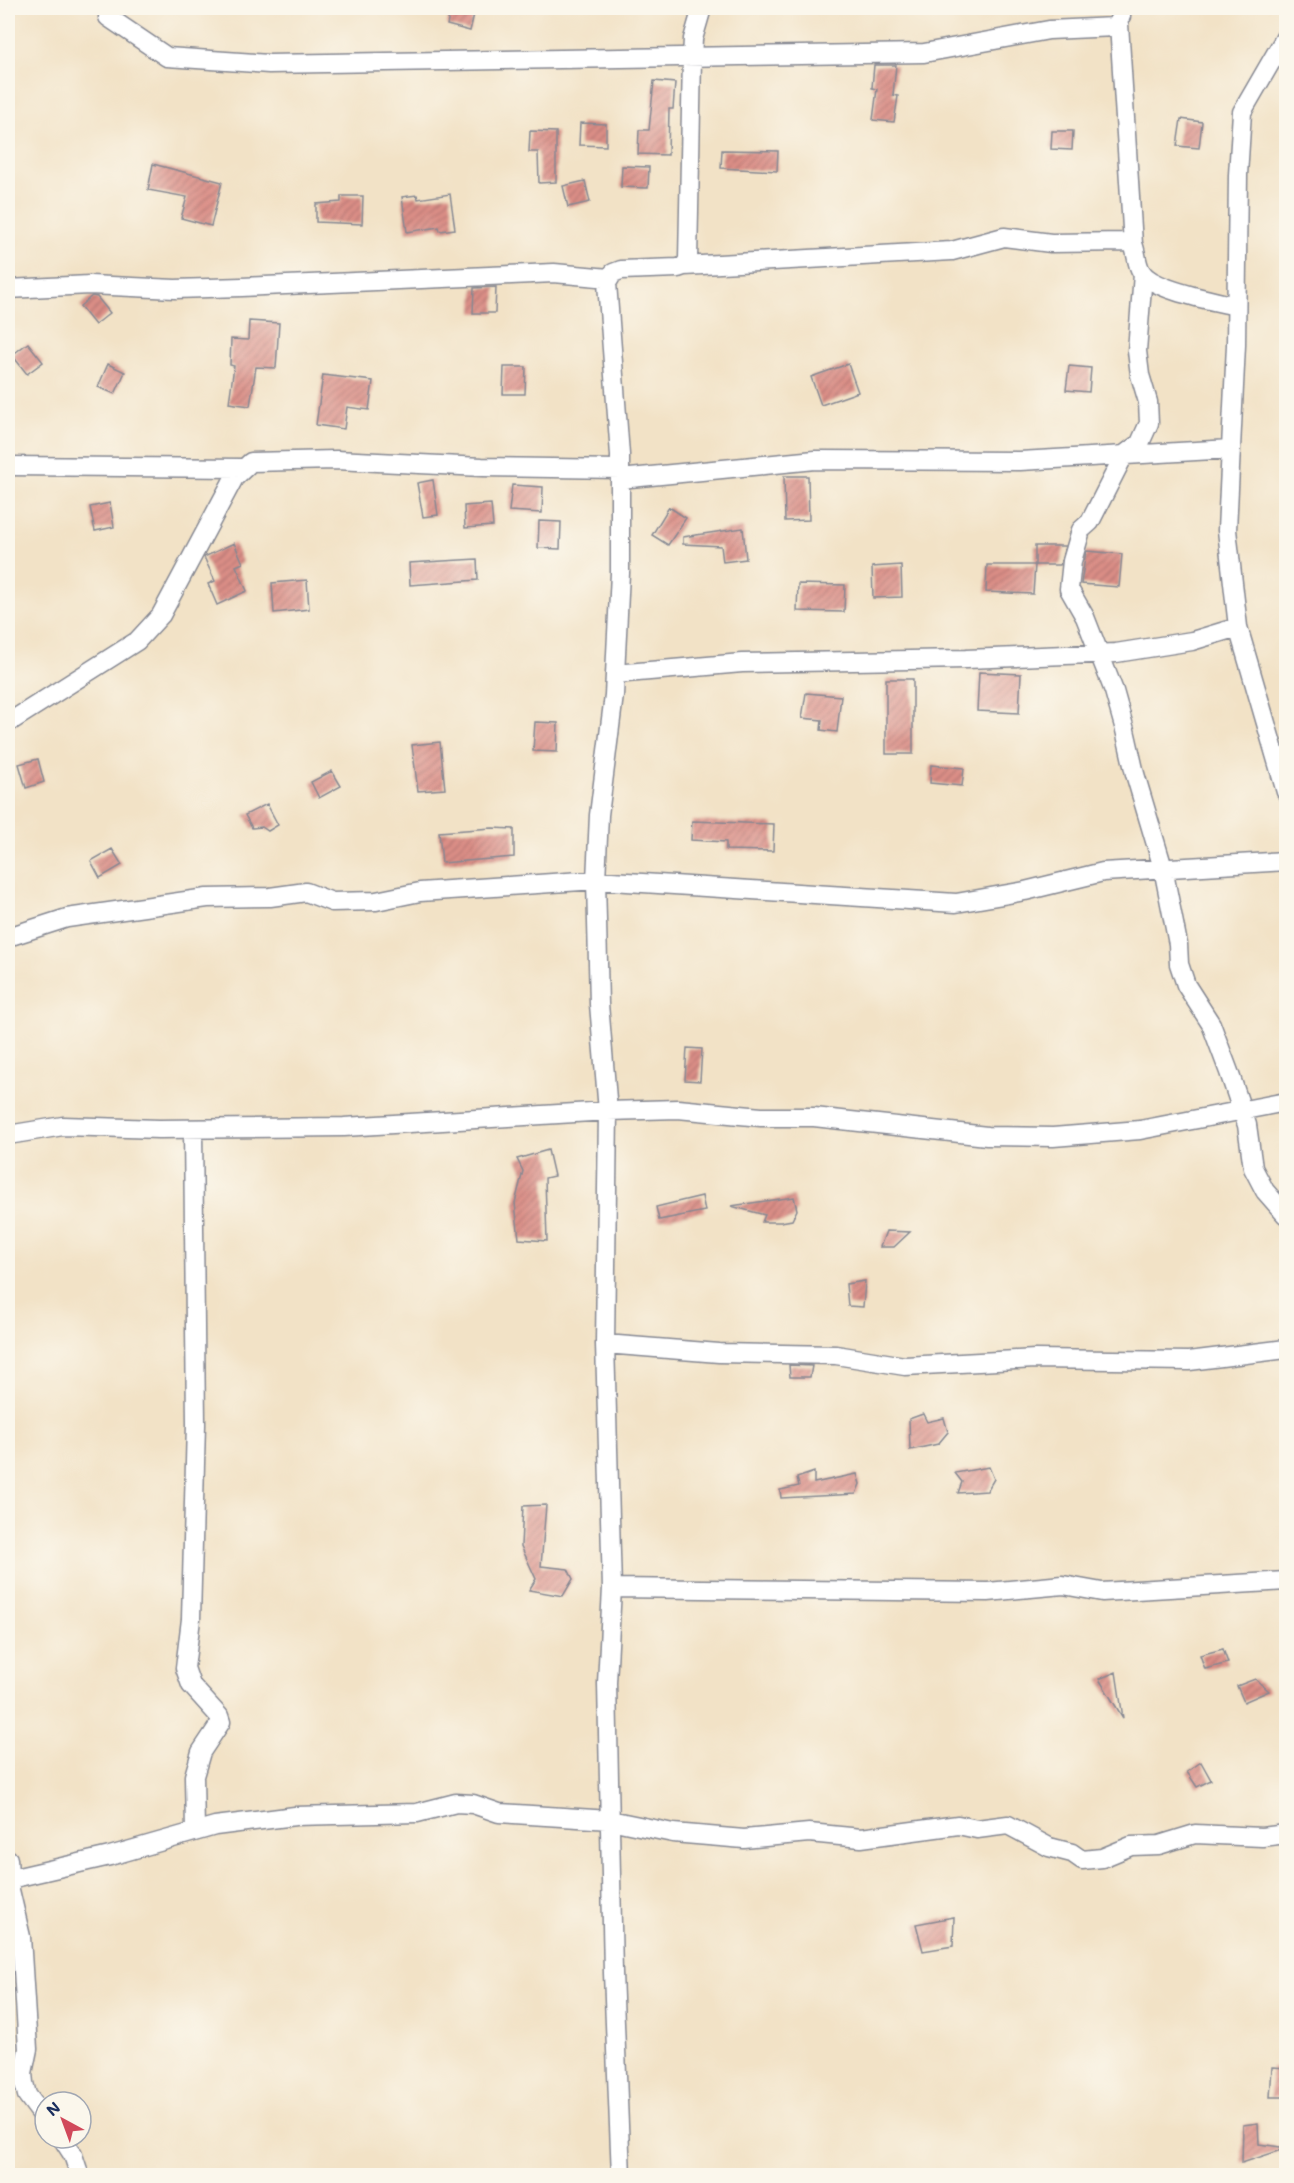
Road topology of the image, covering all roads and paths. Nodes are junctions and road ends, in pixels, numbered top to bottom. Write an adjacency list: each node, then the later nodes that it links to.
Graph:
1 (702, 8): 5 (street)
2 (1120, 16): 5 (street); 6 (street)
3 (108, 17): 5 (street)
4 (1287, 36): 11 (street)
5 (692, 58): 7 (street)
6 (1133, 244): 7 (street); 8 (street)
7 (684, 266): 9 (street)
8 (1143, 274): 11 (street); 13 (street)
9 (609, 278): 10 (street); 16 (street)
10 (8, 289)
11 (1236, 306): 12 (street)
12 (1231, 449): 13 (street); 17 (street)
13 (1124, 455): 16 (street); 18 (street)
14 (8, 466): 15 (street)
15 (242, 468): 16 (street); 20 (street)
16 (620, 474): 19 (street)
17 (1238, 627): 18 (street); 21 (street)
18 (1098, 654): 19 (street); 23 (street)
19 (615, 674): 24 (street)
20 (8, 723)
21 (1287, 792)
22 (1287, 861): 23 (street)
23 (1163, 868): 24 (street); 28 (street)
24 (596, 880): 25 (street); 27 (street)
25 (8, 937)
26 (1287, 1102): 28 (street)
27 (608, 1110): 28 (street); 29 (street); 32 (street)
28 (1243, 1110): 31 (street)
29 (193, 1128): 30 (street); 37 (street)
30 (8, 1135)
31 (1287, 1215)
32 (605, 1344): 33 (street); 35 (street)
33 (1287, 1349)
34 (1287, 1581): 35 (street)
35 (612, 1588): 36 (street)
36 (610, 1820): 37 (street); 38 (street); 44 (street)
37 (195, 1831): 40 (street)
38 (1287, 1834)
39 (8, 1859): 40 (street)
40 (10, 1879): 41 (street)
41 (33, 2103)
42 (70, 2150): 43 (street)
43 (80, 2175)
44 (621, 2175)

